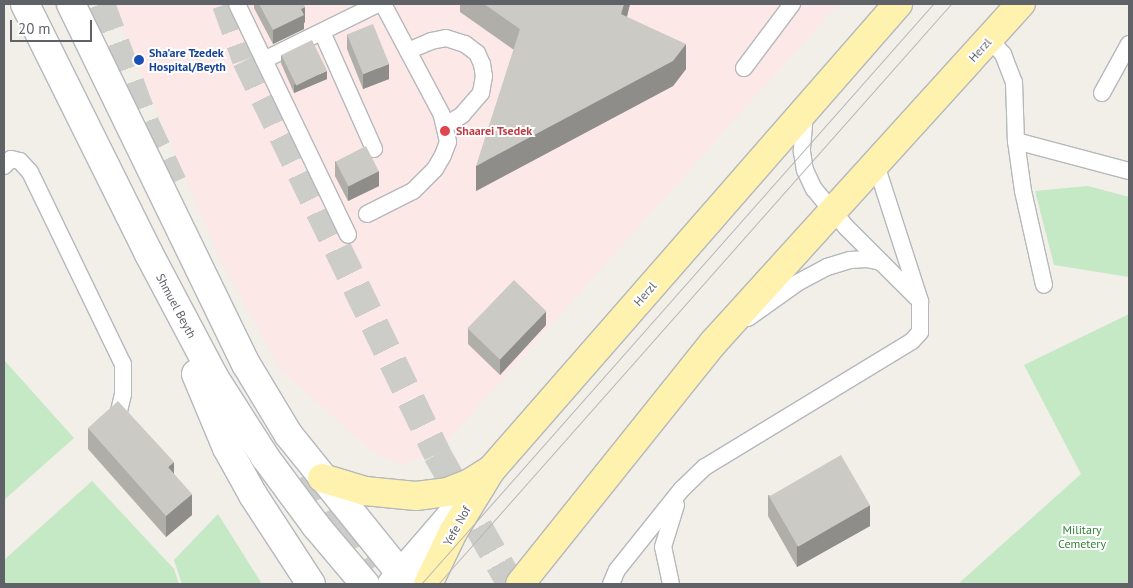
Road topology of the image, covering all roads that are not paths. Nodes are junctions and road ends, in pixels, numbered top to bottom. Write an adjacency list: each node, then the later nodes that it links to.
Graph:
1 (25, 4): 26 (street, Shmuel Beyth)
2 (237, 4): 13 (lane)
3 (378, 4): 9 (lane)
4 (384, 4): 12 (lane)
5 (792, 4): 14 (lane)
6 (898, 4): 16 (main road, Herzl)
7 (1021, 4): 10 (main road, Herzl)
8 (78, 10): 33 (street)
9 (322, 32): 13 (lane); 19 (lane)
10 (989, 39): 18 (lane); 20 (main road, Herzl)
11 (1129, 44): 15 (lane)
12 (408, 51): 17 (lane); 17 (lane)
13 (264, 60): 25 (lane)
14 (744, 68)
15 (1102, 93)
16 (805, 111): 23 (lane); 32 (main road, Herzl)
17 (445, 126): 24 (lane)
18 (1016, 141): 22 (lane); 28 (lane)
19 (374, 149)
20 (876, 165): 23 (main road, Herzl); 29 (lane)
21 (4, 166): 31 (lane)
22 (1129, 171)
23 (832, 213): 27 (lane); 30 (main road, Herzl)
24 (368, 214)
25 (348, 234)
26 (149, 254): 37 (street); 38 (street, Shmuel Beyth)
27 (882, 262): 29 (lane); 30 (lane)
28 (1044, 285)
29 (920, 301): 34 (lane)
30 (714, 342): 36 (main road, Herzl)
31 (119, 412)
32 (491, 470): 33 (main road); 35 (street, Herzl); 39 (main road, Yefe Nof)
33 (322, 478): 35 (street)
34 (682, 489): 40 (lane); 41 (lane)
35 (401, 580)
36 (519, 580)
37 (310, 584)
38 (365, 584)
39 (428, 584)
40 (611, 584)
41 (672, 584)

